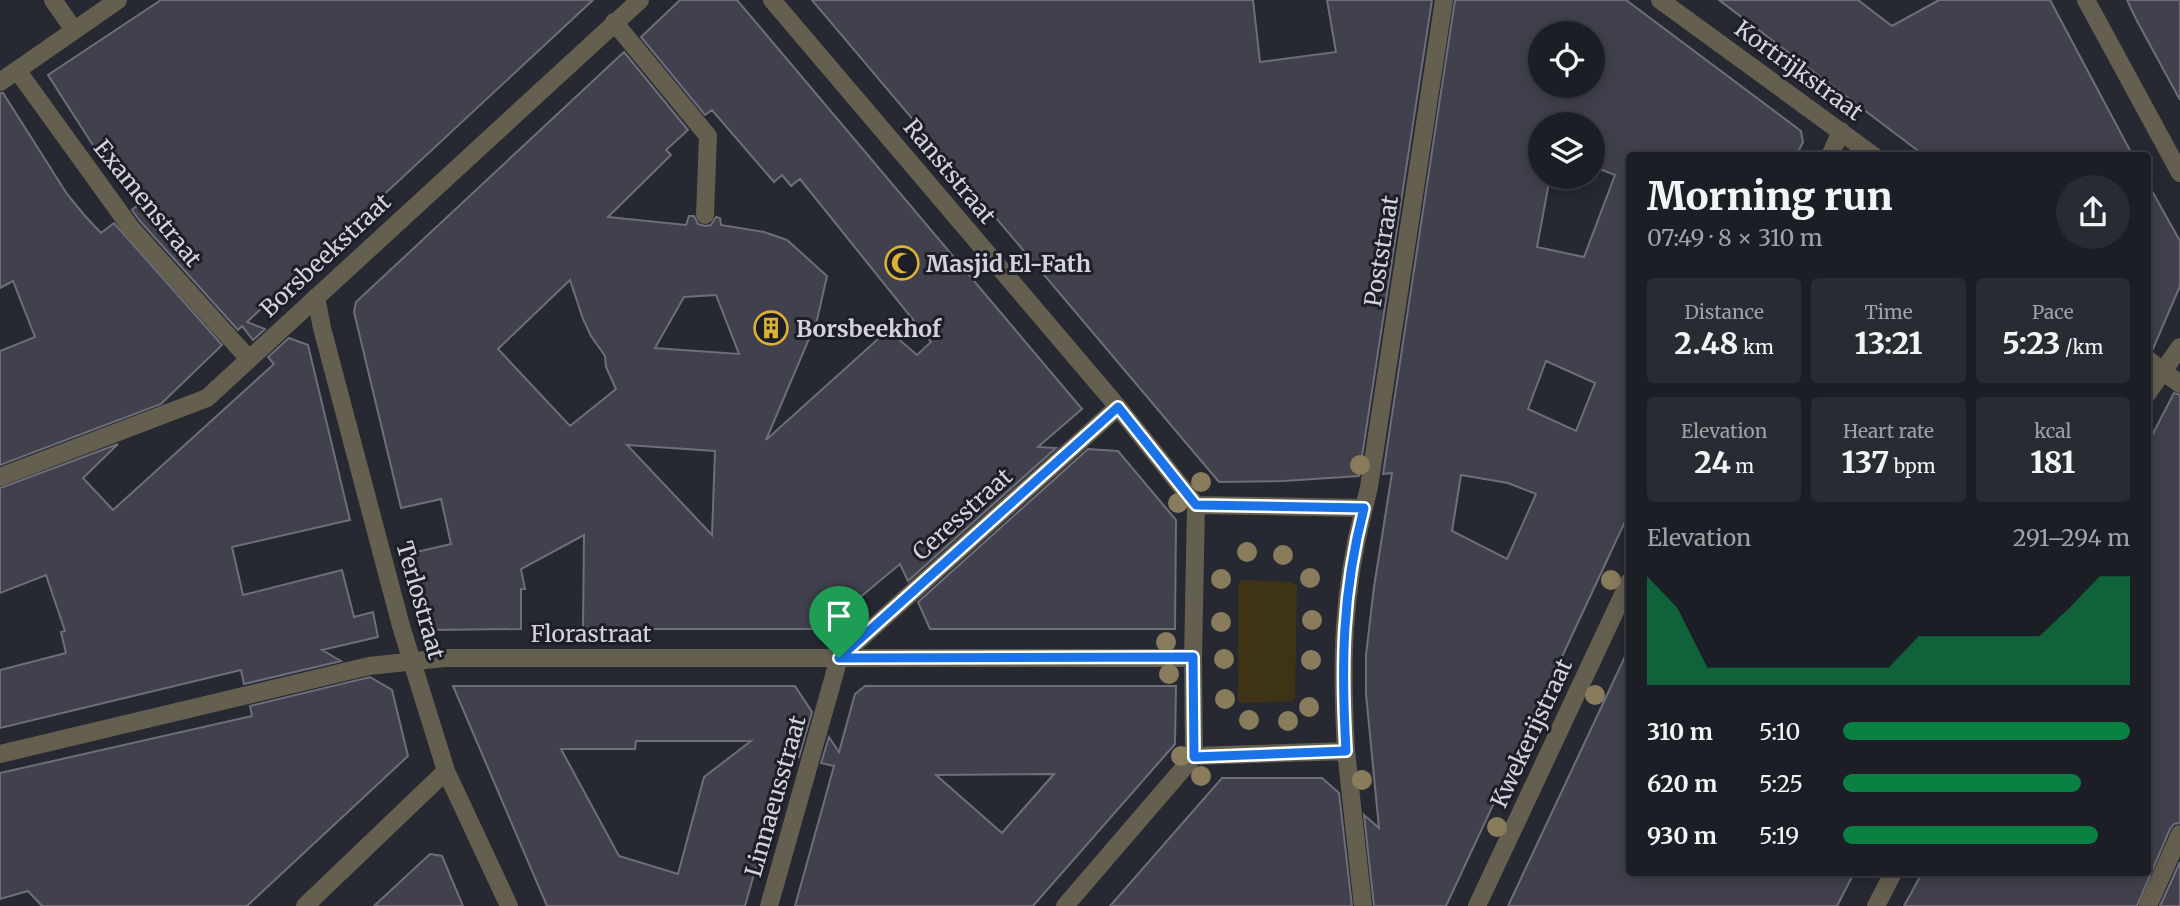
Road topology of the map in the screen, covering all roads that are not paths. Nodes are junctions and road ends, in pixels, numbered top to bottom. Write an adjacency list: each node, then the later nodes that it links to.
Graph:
1 (53, 0): 9 (street)
2 (118, 0): 9 (street)
3 (640, 0): 8 (street, Borsbeekstraat)
4 (772, 0): 24 (street, Ranststraat)
5 (1444, 0): 27 (street, Poststraat)
6 (1660, 0): 12 (street, Kortrijkstraat)
7 (2086, 0): 15 (street)
8 (614, 22): 16 (street); 17 (street, Borsbeekstraat)
9 (74, 30): 10 (street)
10 (17, 70): 11 (street); 19 (street, Examenstraat)
11 (0, 82)
12 (1841, 131): 13 (street); 14 (street, Kortrijkstraat)
13 (1832, 152)
14 (1869, 152)
15 (2180, 173)
16 (705, 215)
17 (316, 297): 19 (street, Borsbeekstraat); 31 (street, Terlostraat)
18 (2180, 347): 21 (street)
19 (249, 359): 25 (street, Borsbeekstraat)
20 (2151, 362): 21 (street)
21 (2164, 372): 22 (street); 23 (street)
22 (2180, 384)
23 (2151, 389)
24 (1118, 407): 26 (street, Ranststraat); 30 (street, Ceresstraat)
25 (0, 477)
26 (1196, 505): 27 (street); 29 (street)
27 (1364, 508): 32 (street, Poststraat)
28 (1626, 588): 43 (street, Kwekerijstraat)
29 (1193, 657): 30 (street, Florastraat); 34 (street)
30 (839, 658): 31 (street, Florastraat); 40 (street, Linnaeusstraat)
31 (413, 660): 33 (street, Florastraat); 35 (street, Terlostraat)
32 (1346, 751): 34 (street); 42 (street, Poststraat)
33 (0, 754)
34 (1194, 757): 41 (street)
35 (446, 771): 38 (street); 39 (street, Terlostraat)
36 (2180, 834): 45 (street)
37 (1891, 876): 44 (street)
38 (305, 906)
39 (509, 906)
40 (769, 906)
41 (1065, 906)
42 (1363, 906)
43 (1477, 906)
44 (1876, 906)
45 (2148, 906)

